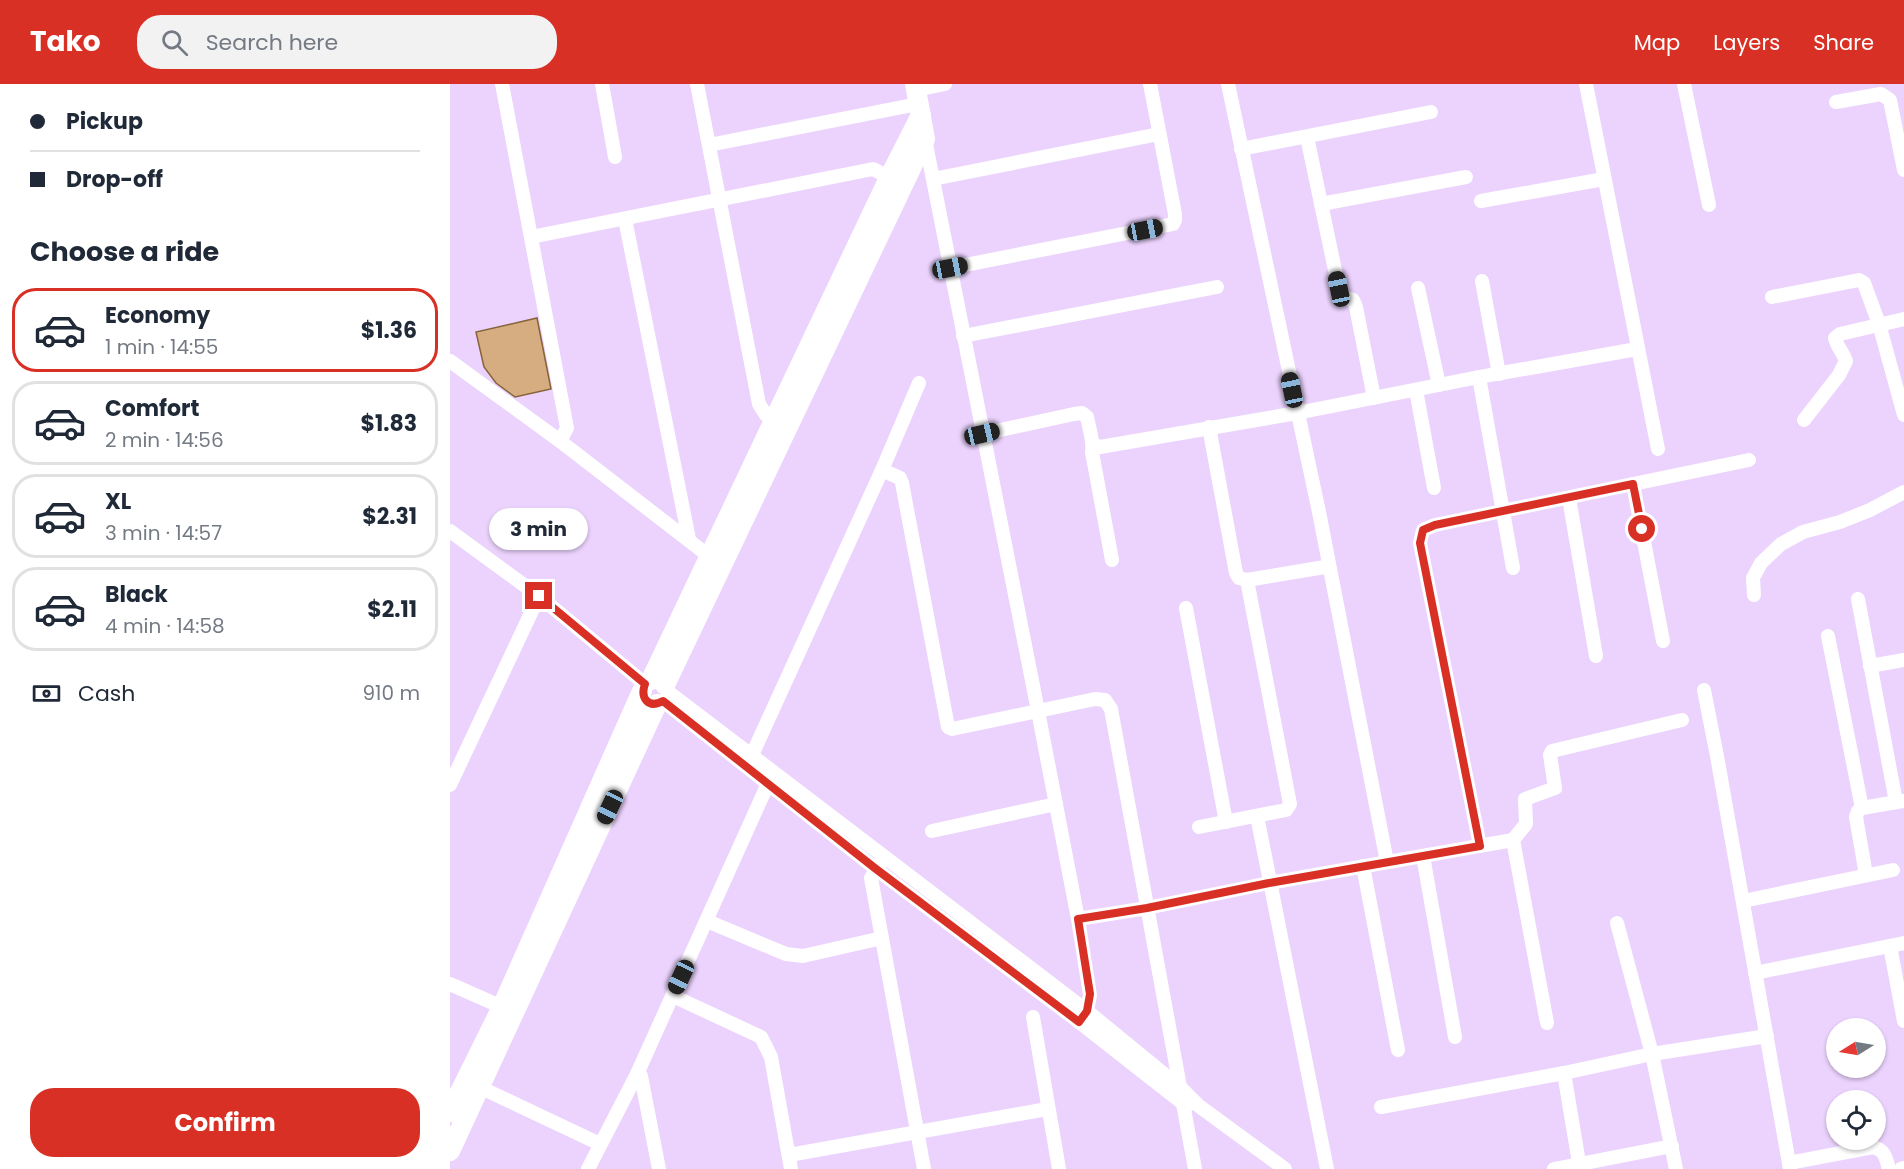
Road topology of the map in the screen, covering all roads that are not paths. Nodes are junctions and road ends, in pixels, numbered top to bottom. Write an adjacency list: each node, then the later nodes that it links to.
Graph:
1 (502, 84): 28 (street)
2 (602, 84): 17 (street)
3 (697, 84): 15 (street)
4 (945, 84): 9 (street)
5 (1150, 84): 12 (street)
6 (1228, 84): 16 (street)
7 (1586, 84): 21 (street)
8 (1684, 84): 26 (street)
9 (917, 98): 14 (street); 15 (street); 22 (street)
10 (1836, 102): 18 (street)
11 (1431, 112): 13 (street)
12 (1159, 134): 20 (street); 29 (street)
13 (1307, 137): 16 (street); 25 (street)
14 (925, 139): 20 (street); 22 (street)
15 (709, 145): 23 (street)
16 (1241, 149): 45 (street)
17 (615, 156)
18 (1904, 170)
19 (1466, 177): 25 (street)
20 (933, 179): 29 (street)
21 (1604, 179): 24 (street); 37 (street)
22 (896, 181): 23 (street); 48 (street)
23 (718, 201): 27 (street); 48 (street)
24 (1481, 201)
25 (1321, 204): 44 (street)
26 (1709, 206)
27 (625, 219): 28 (street); 62 (street)
28 (531, 237): 51 (street)
29 (950, 268): 36 (street)
30 (1482, 281): 39 (street)
31 (1217, 287): 36 (street)
32 (1418, 288): 42 (street)
33 (1772, 297): 35 (street)
34 (1904, 319): 35 (street)
35 (1879, 324): 46 (street); 47 (street)
36 (963, 336): 50 (street)
37 (1637, 350): 39 (street); 53 (street)
38 (450, 361): 51 (street)
39 (1499, 374): 40 (street)
40 (1479, 377): 42 (street); 60 (street)
41 (919, 383): 55 (street)
42 (1439, 385): 43 (street)
43 (1416, 390): 44 (street); 57 (street)
44 (1374, 398): 45 (street)
45 (1297, 413): 49 (street); 95 (street)
46 (1904, 415)
47 (1804, 420)
48 (780, 425): 64 (street)
49 (1209, 427): 52 (street); 67 (street)
50 (982, 434): 52 (street); 79 (street)
51 (560, 441): 62 (street)
52 (1094, 445): 63 (street)
53 (1658, 448)
54 (1749, 460): 56 (street)
55 (882, 470): 79 (street); 81 (street)
56 (1633, 484): 59 (street); 73 (street)
57 (1434, 488)
58 (1904, 492): 68 (street)
59 (1569, 498): 60 (street); 74 (street)
60 (1504, 511): 66 (street); 92 (street)
61 (450, 531): 69 (street)
62 (689, 539): 64 (street)
63 (1112, 560)
64 (715, 561): 78 (street)
65 (1324, 567): 67 (street)
66 (1514, 568)
67 (1247, 580): 87 (street)
68 (1754, 595)
69 (539, 596): 78 (street); 83 (street)
70 (1858, 599): 76 (street)
71 (1186, 608): 88 (street)
72 (1828, 636): 86 (street)
73 (1663, 641)
74 (1596, 656)
75 (1904, 660): 76 (street)
76 (1870, 666): 84 (street)
77 (1704, 690): 101 (street)
78 (656, 691): 81 (street); 82 (street); 111 (street)
79 (1038, 711): 85 (street); 102 (street)
80 (1682, 720): 91 (street)
81 (752, 755): 82 (street)
82 (771, 777): 93 (street); 97 (street); 104 (street)
83 (450, 785)
84 (1900, 801): 86 (street)
85 (1056, 804): 90 (street); 103 (street)
86 (1862, 808): 99 (street)
87 (1257, 816): 88 (street); 100 (street)
88 (1226, 822): 89 (street)
89 (1199, 827)
90 (932, 831)
91 (1513, 840): 92 (street); 115 (street)
92 (1480, 846): 94 (street)
93 (884, 856): 97 (street); 112 (street)
94 (1423, 856): 95 (street); 117 (street)
95 (1387, 862): 96 (street)
96 (1363, 866): 100 (street); 118 (street)
97 (876, 869): 106 (street); 112 (street)
98 (1893, 870): 99 (street)
99 (1866, 875): 101 (street)
100 (1269, 883): 102 (street); 142 (street)
101 (1743, 901): 108 (street)
102 (1147, 908): 103 (street); 123 (street)
103 (1078, 919): 112 (street)
104 (707, 921): 106 (street); 110 (street)
105 (1617, 923): 119 (street)
106 (882, 938): 129 (street)
107 (1897, 945): 108 (street); 114 (street)
108 (1755, 973): 116 (street)
109 (450, 984): 111 (street)
110 (673, 996): 121 (street); 133 (street)
111 (508, 1010): 122 (street)
112 (1083, 1016): 123 (street); 124 (street)
113 (1033, 1017): 127 (street)
114 (1904, 1021)
115 (1547, 1023)
116 (1767, 1036): 119 (street); 135 (street)
117 (1455, 1037)
118 (1398, 1050)
119 (1652, 1054): 120 (street); 131 (street)
120 (1564, 1073): 126 (street); 134 (street)
121 (637, 1074): 130 (street); 137 (street)
122 (473, 1084): 128 (street); 130 (street); 132 (street)
123 (1181, 1088): 124 (street); 125 (street)
124 (1185, 1105): 125 (street); 140 (street)
125 (1199, 1106): 141 (street)
126 (1381, 1107)
127 (1047, 1109): 129 (street); 139 (street)
128 (450, 1112)
129 (917, 1132): 133 (street); 138 (street)
130 (600, 1144): 136 (street)
131 (1672, 1146): 134 (street); 144 (street)
132 (450, 1151)
133 (790, 1162)
134 (1580, 1166): 143 (street)
135 (1790, 1166): 145 (street)
136 (588, 1169)
137 (659, 1169)
138 (924, 1169)
139 (1059, 1169)
140 (1195, 1169)
141 (1285, 1169)
142 (1327, 1169)
143 (1554, 1169)
144 (1676, 1169)
145 (1889, 1169)

